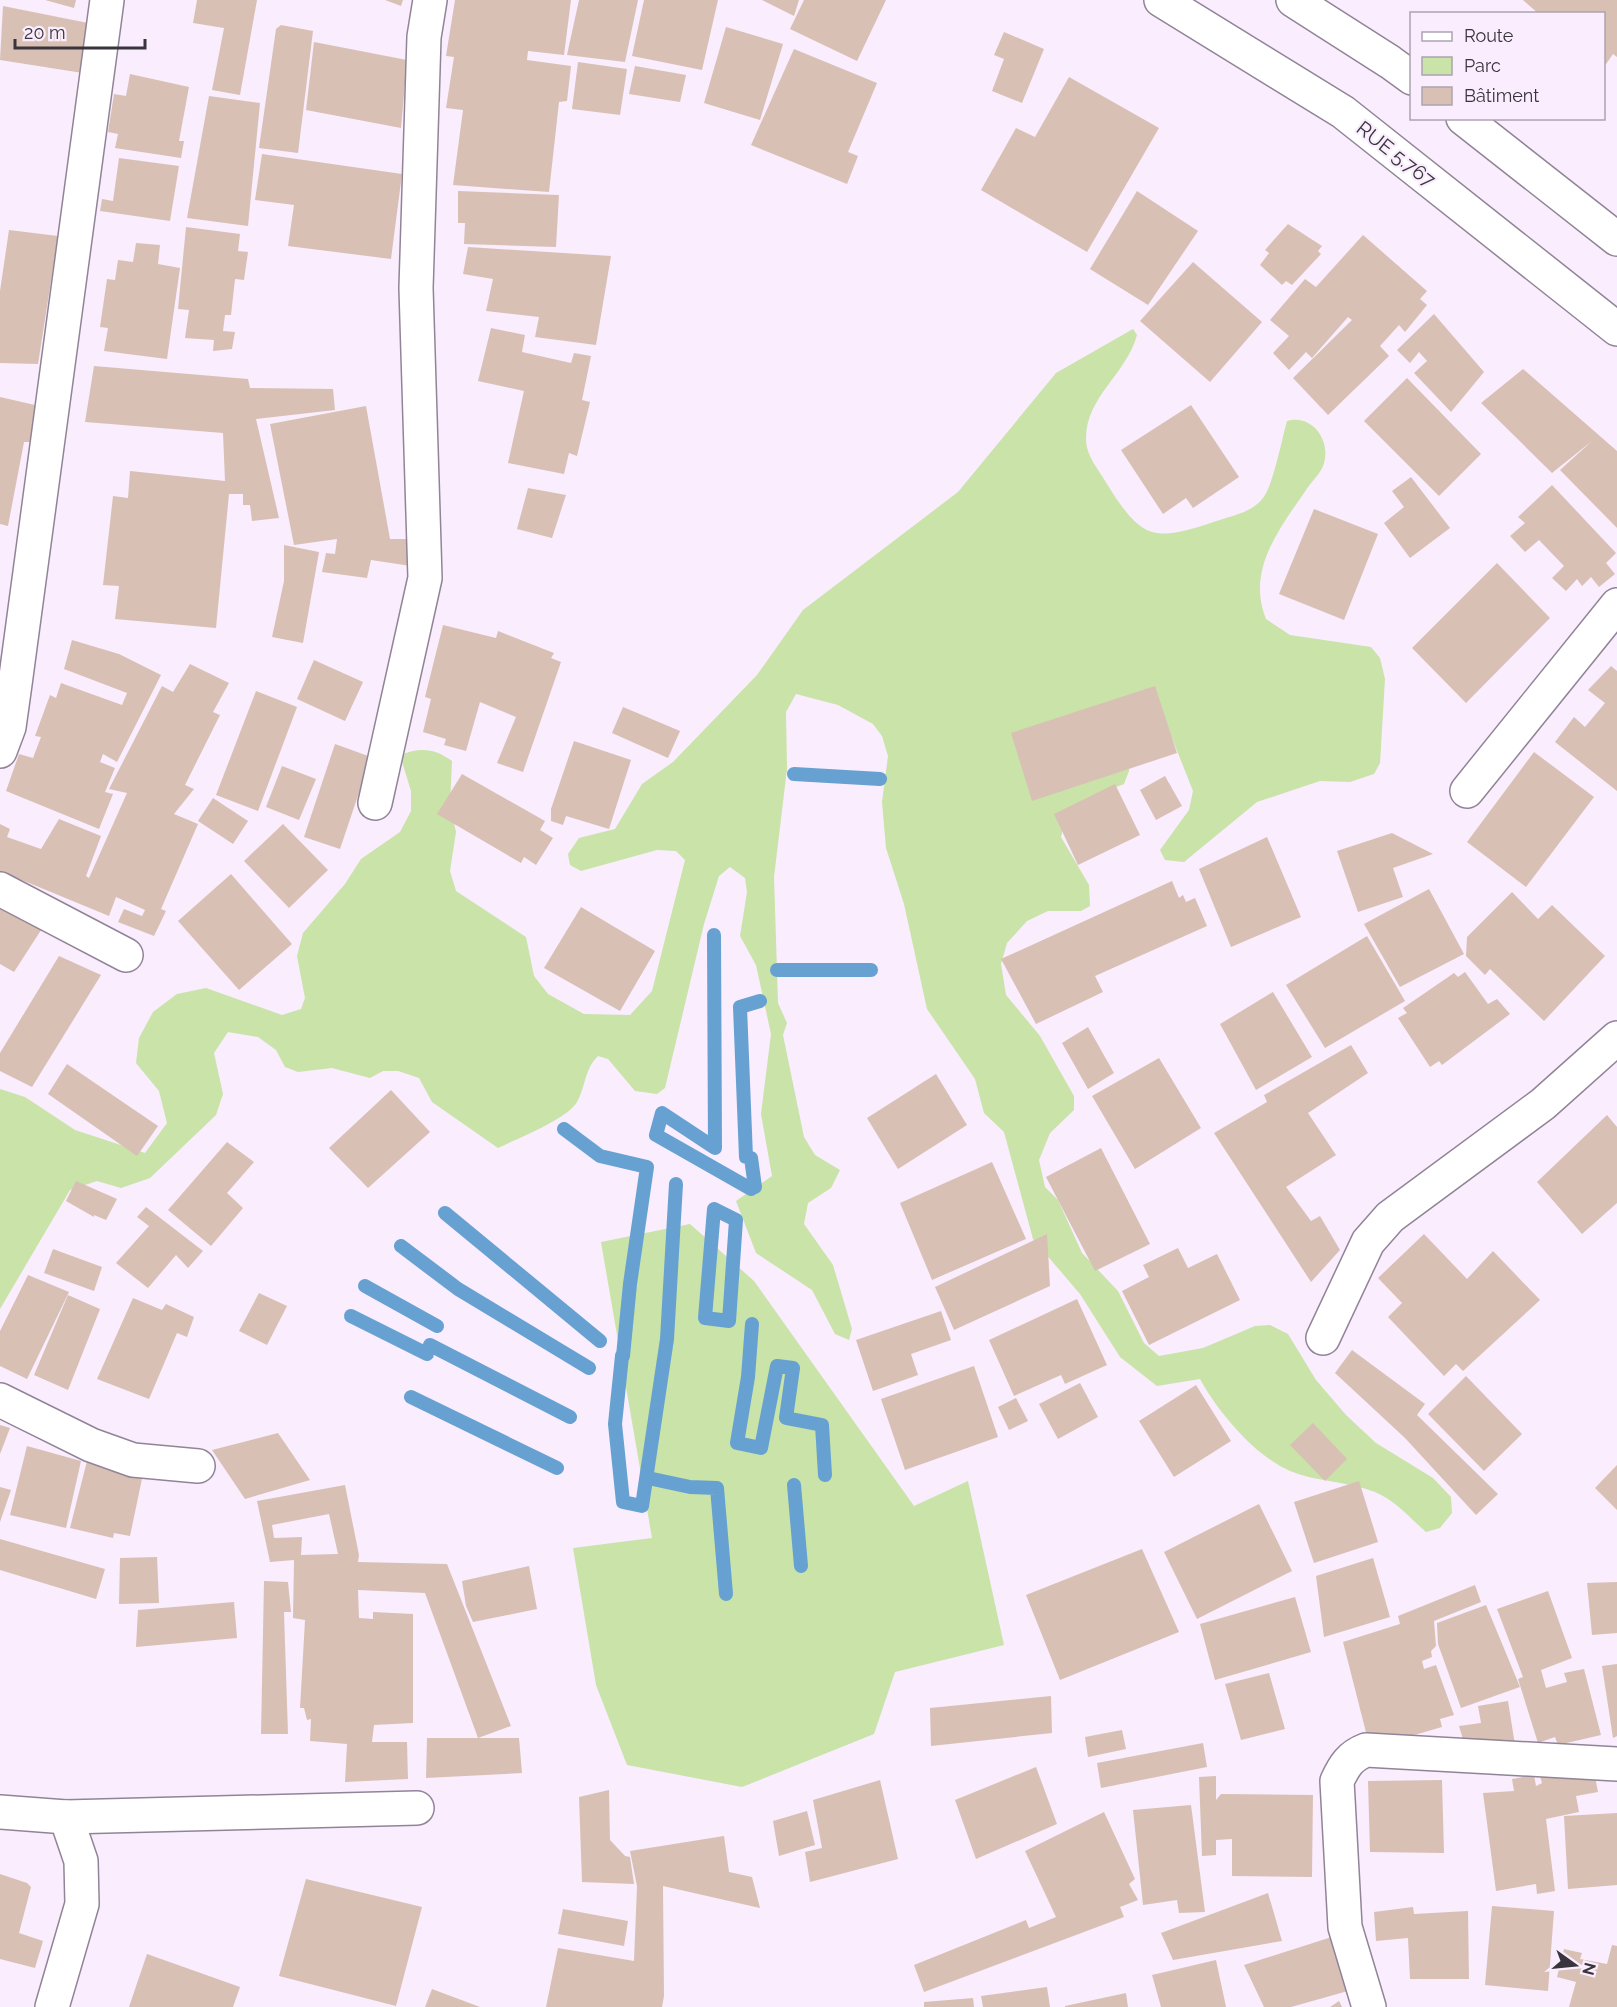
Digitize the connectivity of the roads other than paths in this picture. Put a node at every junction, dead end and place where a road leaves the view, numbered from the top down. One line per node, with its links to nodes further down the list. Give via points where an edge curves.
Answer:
1 (107, 0): 10 (main road, via 9,727)
2 (430, 0): 12 (main road, via 424,37 416,288 425,578)
3 (1161, 0): 8 (main road, RUE 5.767, via 1342,112)
4 (1293, 0): 5 (main road)
5 (1410, 77)
6 (1466, 120): 7 (main road)
7 (1617, 239)
8 (1617, 329)
9 (1617, 605): 11 (main road)
10 (0, 751)
11 (1467, 791)
12 (375, 803)
13 (0, 888): 14 (main road)
14 (126, 955)
15 (1617, 1038): 16 (main road, via 1542,1104 1390,1217 1368,1242)
16 (1323, 1338)
17 (0, 1400): 18 (main road, via 101,1449 133,1460)
18 (198, 1466)
19 (1617, 1764): 24 (main road, via 1366,1750 1355,1754 1337,1780 1345,1927)
20 (417, 1808): 22 (main road)
21 (0, 1812): 22 (main road)
22 (66, 1816): 23 (main road, via 81,1861 82,1904)
23 (52, 2007)
24 (1369, 2007)

